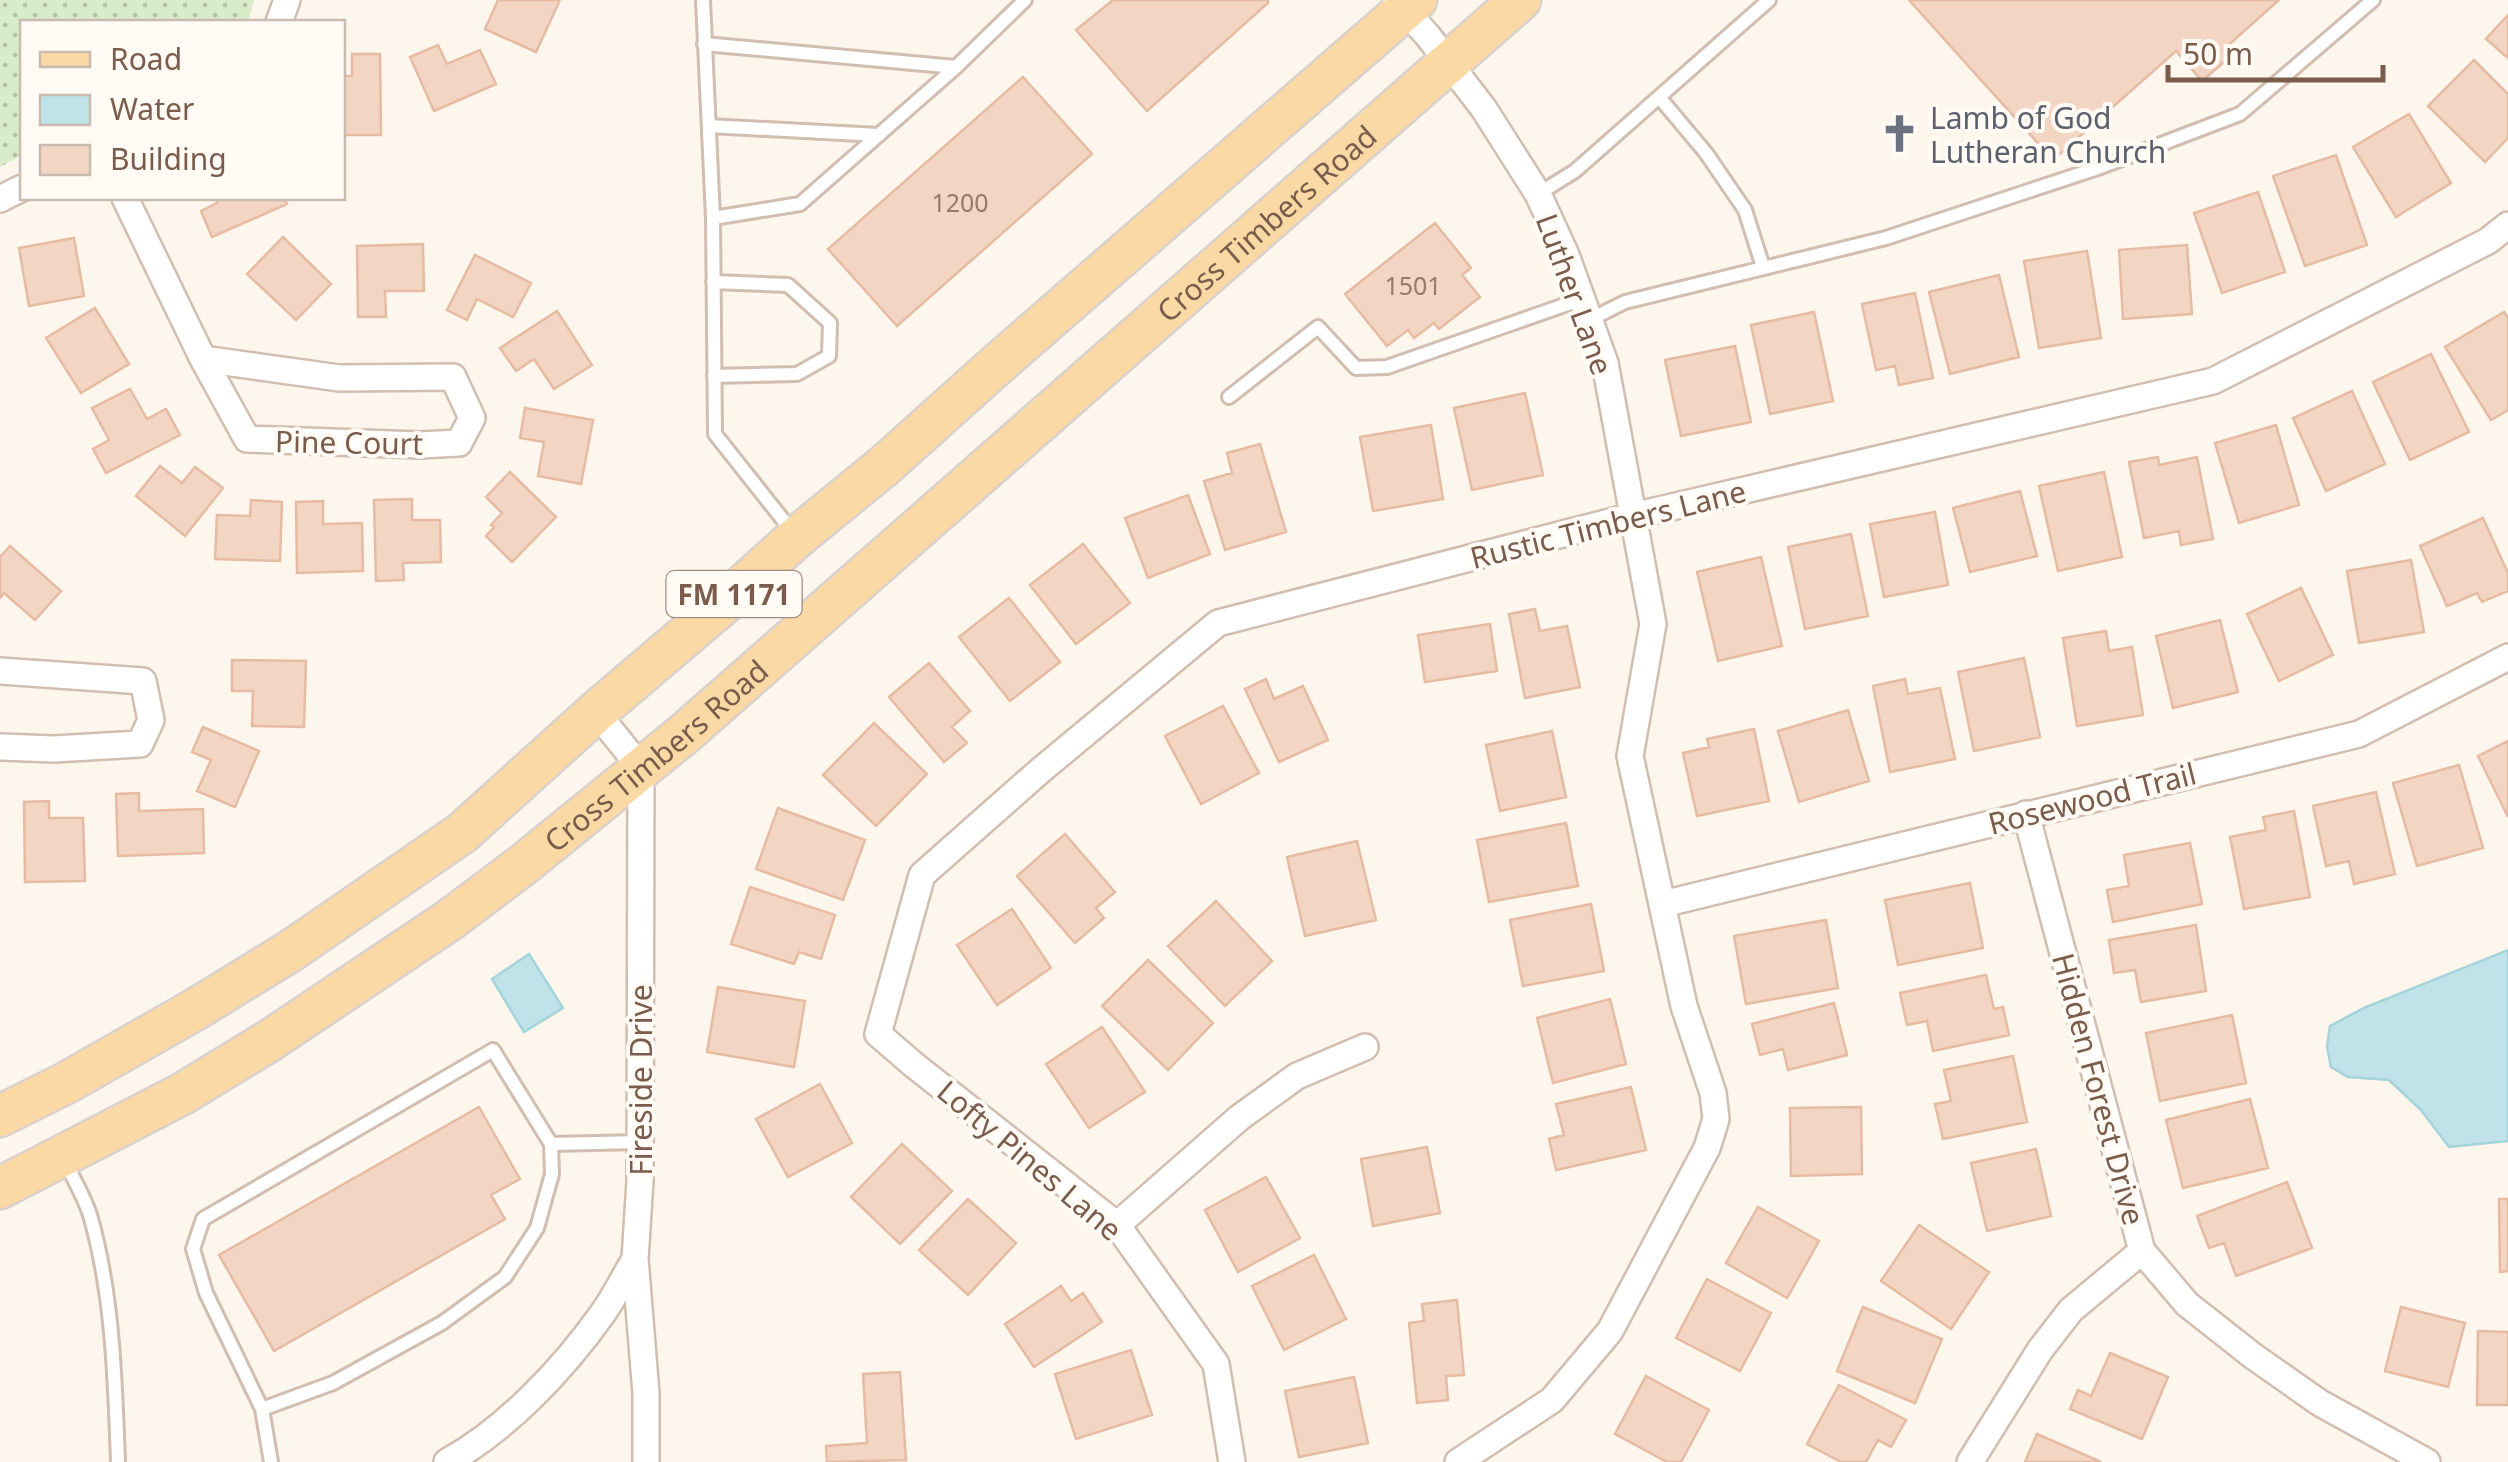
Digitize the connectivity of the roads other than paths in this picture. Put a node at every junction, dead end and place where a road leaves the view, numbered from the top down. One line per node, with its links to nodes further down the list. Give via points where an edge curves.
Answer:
1 (703, 0): 7 (lane)
2 (1025, 0): 9 (lane)
3 (1520, 0): 8 (main road, Cross Timbers Road / FM 1171)
4 (1770, 0): 10 (lane)
5 (2373, 0): 17 (lane, via 2240,114 1886,238)
6 (1406, 3): 8 (street, Luther Lane); 24 (main road, FM 1171)
7 (704, 44): 9 (lane); 11 (lane)
8 (1448, 63): 13 (street, Luther Lane); 29 (main road, Cross Timbers Road / FM 1171)
9 (956, 67): 12 (lane)
10 (1659, 98): 13 (lane, via 1576,171); 17 (lane, via 1744,210)
11 (709, 126): 12 (lane); 15 (lane)
12 (879, 135): 15 (lane, via 800,204)
13 (1538, 194): 19 (street, Luther Lane)
14 (126, 200): 20 (street, Pine Court)
15 (713, 218): 18 (lane)
16 (2508, 225): 23 (street, Rustic Timbers Lane, via 2213,382)
17 (1763, 267): 19 (lane)
18 (713, 282): 21 (lane); 21 (lane, via 788,285 830,323 829,356 797,374)
19 (1586, 309): 22 (lane, via 1387,367 1356,368 1318,327); 23 (street, Luther Lane, via 1605,363)
20 (203, 358): 20 (street, Pine Court, via 339,378 453,377 472,418 459,444 246,440)
21 (714, 376): 24 (lane, via 715,434)
22 (1229, 397)
23 (1633, 516): 31 (street, Luther Lane, via 1653,624 1630,756); 32 (street, Rustic Timbers Lane, via 1218,623 922,875)
24 (797, 537): 27 (main road, FM 1171)
25 (2508, 658): 30 (street, Rosewood Trail, via 2359,734)
26 (0, 672): 28 (street, via 143,681 152,720 140,744)
27 (596, 712): 29 (street); 34 (main road, FM 1171, via 462,833 292,950)
28 (0, 747)
29 (640, 768): 35 (street, Fireside Drive); 37 (main road, Cross Timbers Road / FM 1171, via 451,919 269,1041)
30 (2026, 814): 31 (street, Rosewood Trail); 40 (street, Hidden Forest Drive)
31 (1663, 904): 48 (street, Luther Lane, via 1684,1006 1713,1093 1716,1120 1706,1148 1610,1331 1552,1400)
32 (878, 1034): 39 (street, Lofty Pines Lane)
33 (1365, 1047): 39 (street, via 1298,1076 1238,1118)
34 (0, 1116)
35 (640, 1142): 36 (lane); 41 (street, Fireside Drive)
36 (552, 1144): 42 (lane, via 552,1174 537,1228 505,1277 442,1323 334,1382); 42 (lane, via 492,1050 202,1219 193,1249 206,1292)
37 (63, 1156): 38 (main road, Cross Timbers Road / FM 1171); 43 (lane, via 89,1212 106,1295)
38 (0, 1188)
39 (1117, 1225): 47 (street, Lofty Pines Lane, via 1216,1364)
40 (2142, 1251): 49 (street, via 2071,1310); 50 (street, Hidden Forest Drive, via 2187,1304 2253,1356 2320,1403)
41 (635, 1260): 45 (street, via 548,1380 476,1446); 46 (street, Fireside Drive)
42 (262, 1410): 44 (lane)
43 (118, 1462)
44 (271, 1462)
45 (448, 1462)
46 (646, 1462)
47 (1232, 1462)
48 (1458, 1462)
49 (1970, 1462)
50 (2427, 1462)

